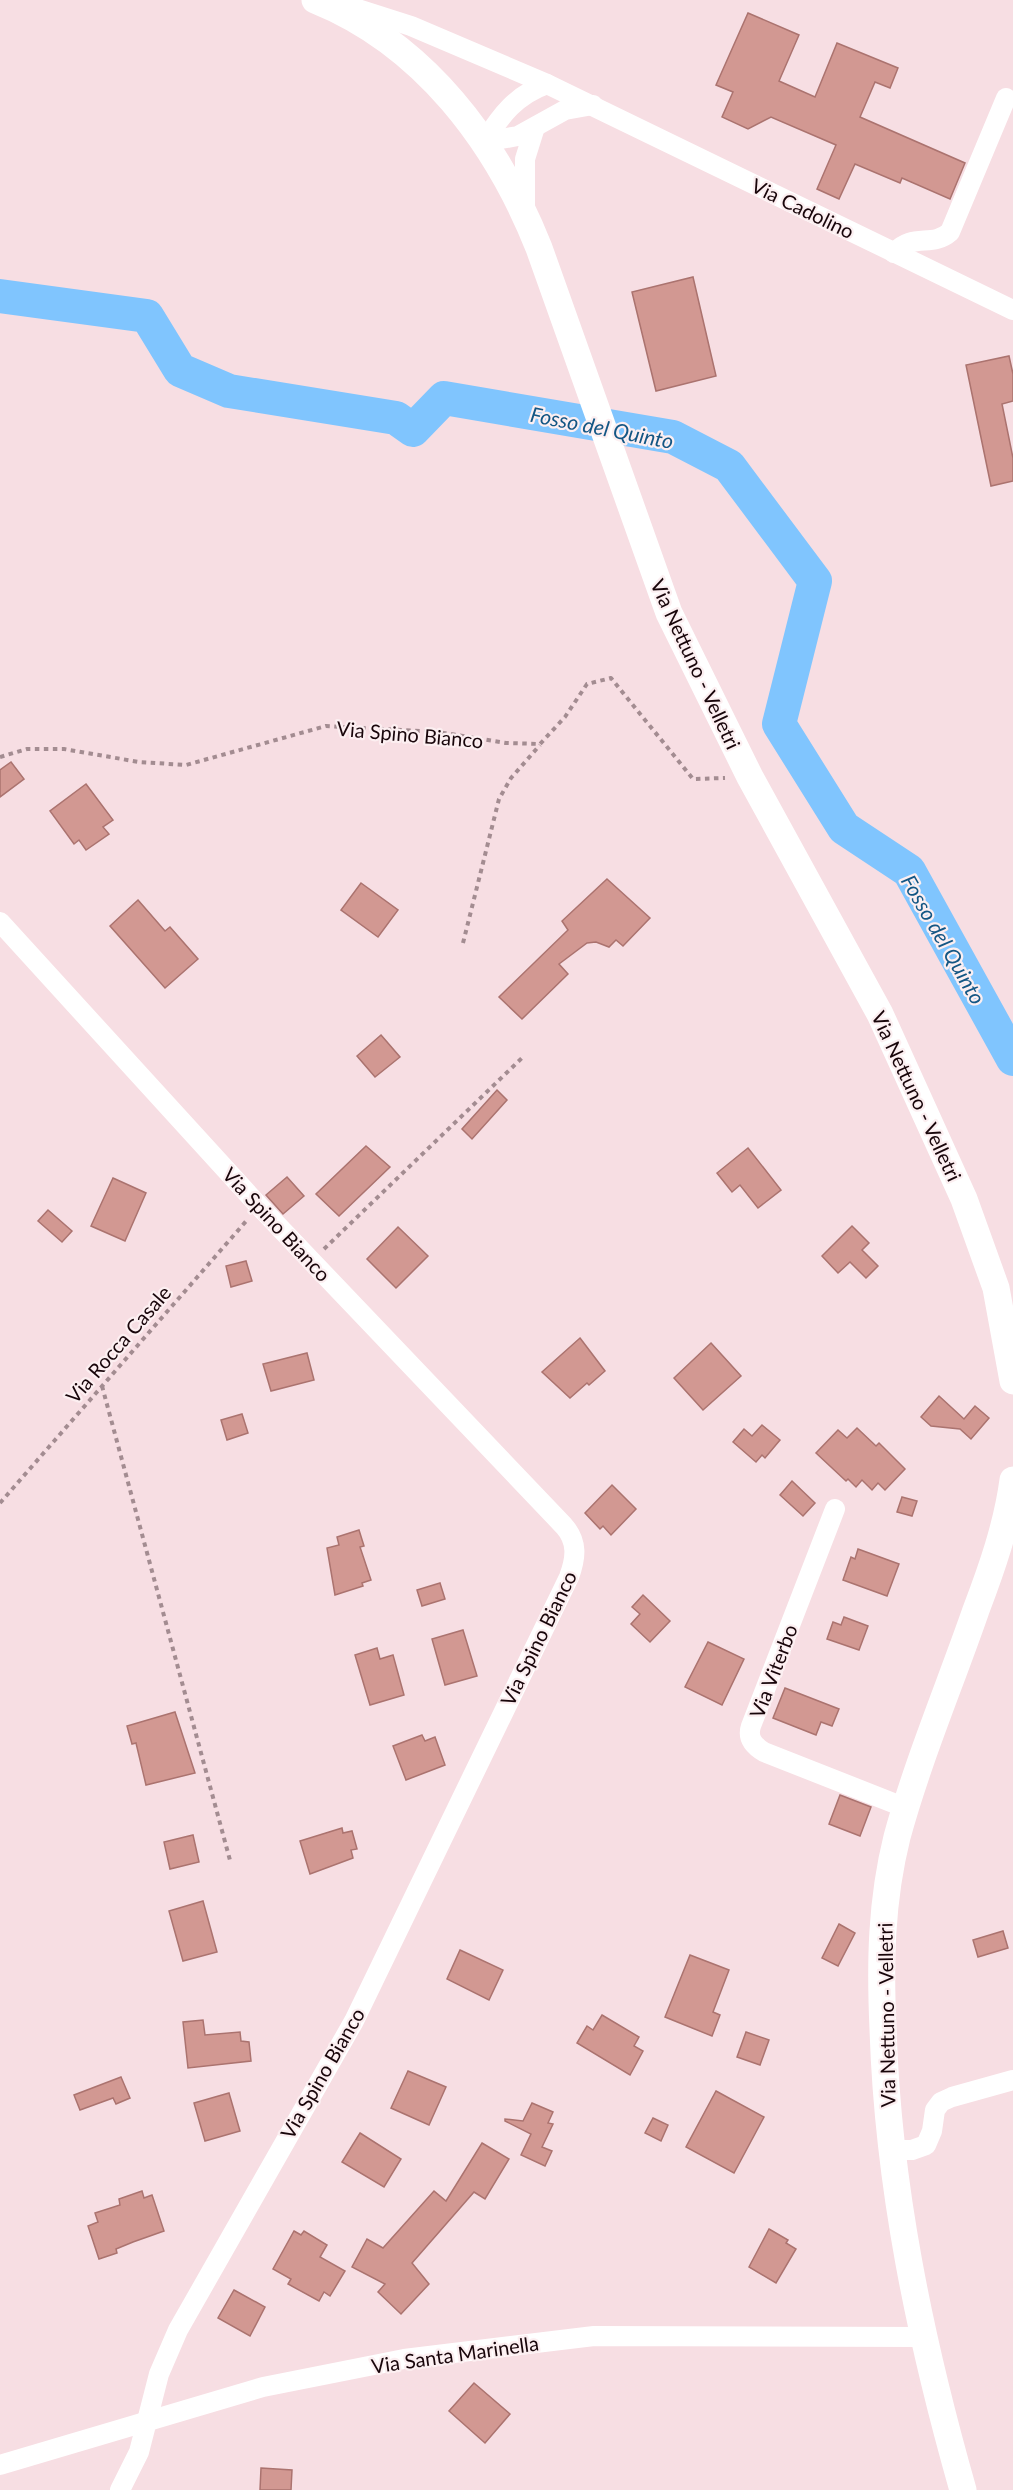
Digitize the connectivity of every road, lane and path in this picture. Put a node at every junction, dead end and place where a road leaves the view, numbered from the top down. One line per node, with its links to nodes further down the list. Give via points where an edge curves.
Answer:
1 (315, 0): 7 (main road, Via Nettuno - Velletri, via 360,22 405,54 439,86)
2 (325, 0): 3 (street, Via Cadolino, via 411,26)
3 (547, 84): 5 (street, Via Cadolino); 7 (street, via 514,102)
4 (1006, 98): 9 (street, via 950,232 937,240 909,241)
5 (593, 105): 6 (street, via 565,110); 9 (street, Via Cadolino)
6 (535, 127): 7 (street, via 513,138); 8 (street, via 524,169)
7 (484, 142): 8 (main road, Via Nettuno - Velletri)
8 (525, 213): 13 (main road, Via Nettuno - Velletri, via 669,613)
9 (894, 253): 10 (street, Via Cadolino)
10 (1013, 310)
11 (540, 744): 12 (path, Via Spino Bianco, via 438,732 326,726 186,765 139,762 64,749 27,749); 13 (path, via 565,717 587,684 611,678 693,779); 15 (path, via 499,799)
12 (0, 757)
13 (750, 777): 19 (main road, Via Nettuno - Velletri, via 880,1014 956,1180 994,1282)
14 (0, 922): 17 (street, Via Spino Bianco)
15 (463, 943)
16 (524, 1056): 18 (path)
17 (259, 1206): 18 (street, Via Spino Bianco); 20 (path, Via Rocca Casale)
18 (312, 1261): 29 (street, Via Spino Bianco, via 564,1526 572,1536 574,1561 354,2020 178,2330 159,2374)
19 (1013, 1381)
20 (102, 1386): 22 (path, Via Rocca Casale); 25 (path)
21 (1013, 1480): 24 (main road, Via Nettuno - Velletri, via 996,1556)
22 (0, 1503)
23 (836, 1509): 24 (street, Via Viterbo, via 749,1736 764,1752)
24 (906, 1808): 27 (main road, Via Nettuno - Velletri, via 889,1878 881,1945)
25 (231, 1864)
26 (1013, 2080): 27 (street, via 946,2099 935,2110 926,2145)
27 (892, 2150): 28 (main road, Via Nettuno - Velletri)
28 (922, 2337): 29 (street, Via Santa Marinella, via 579,2337 404,2359 319,2375 263,2387); 32 (main road, Via Nettuno - Velletri)
29 (149, 2422): 30 (street, Via Santa Marinella); 31 (street, Via Spino Bianco)
30 (0, 2465)
31 (120, 2490)
32 (963, 2490)

